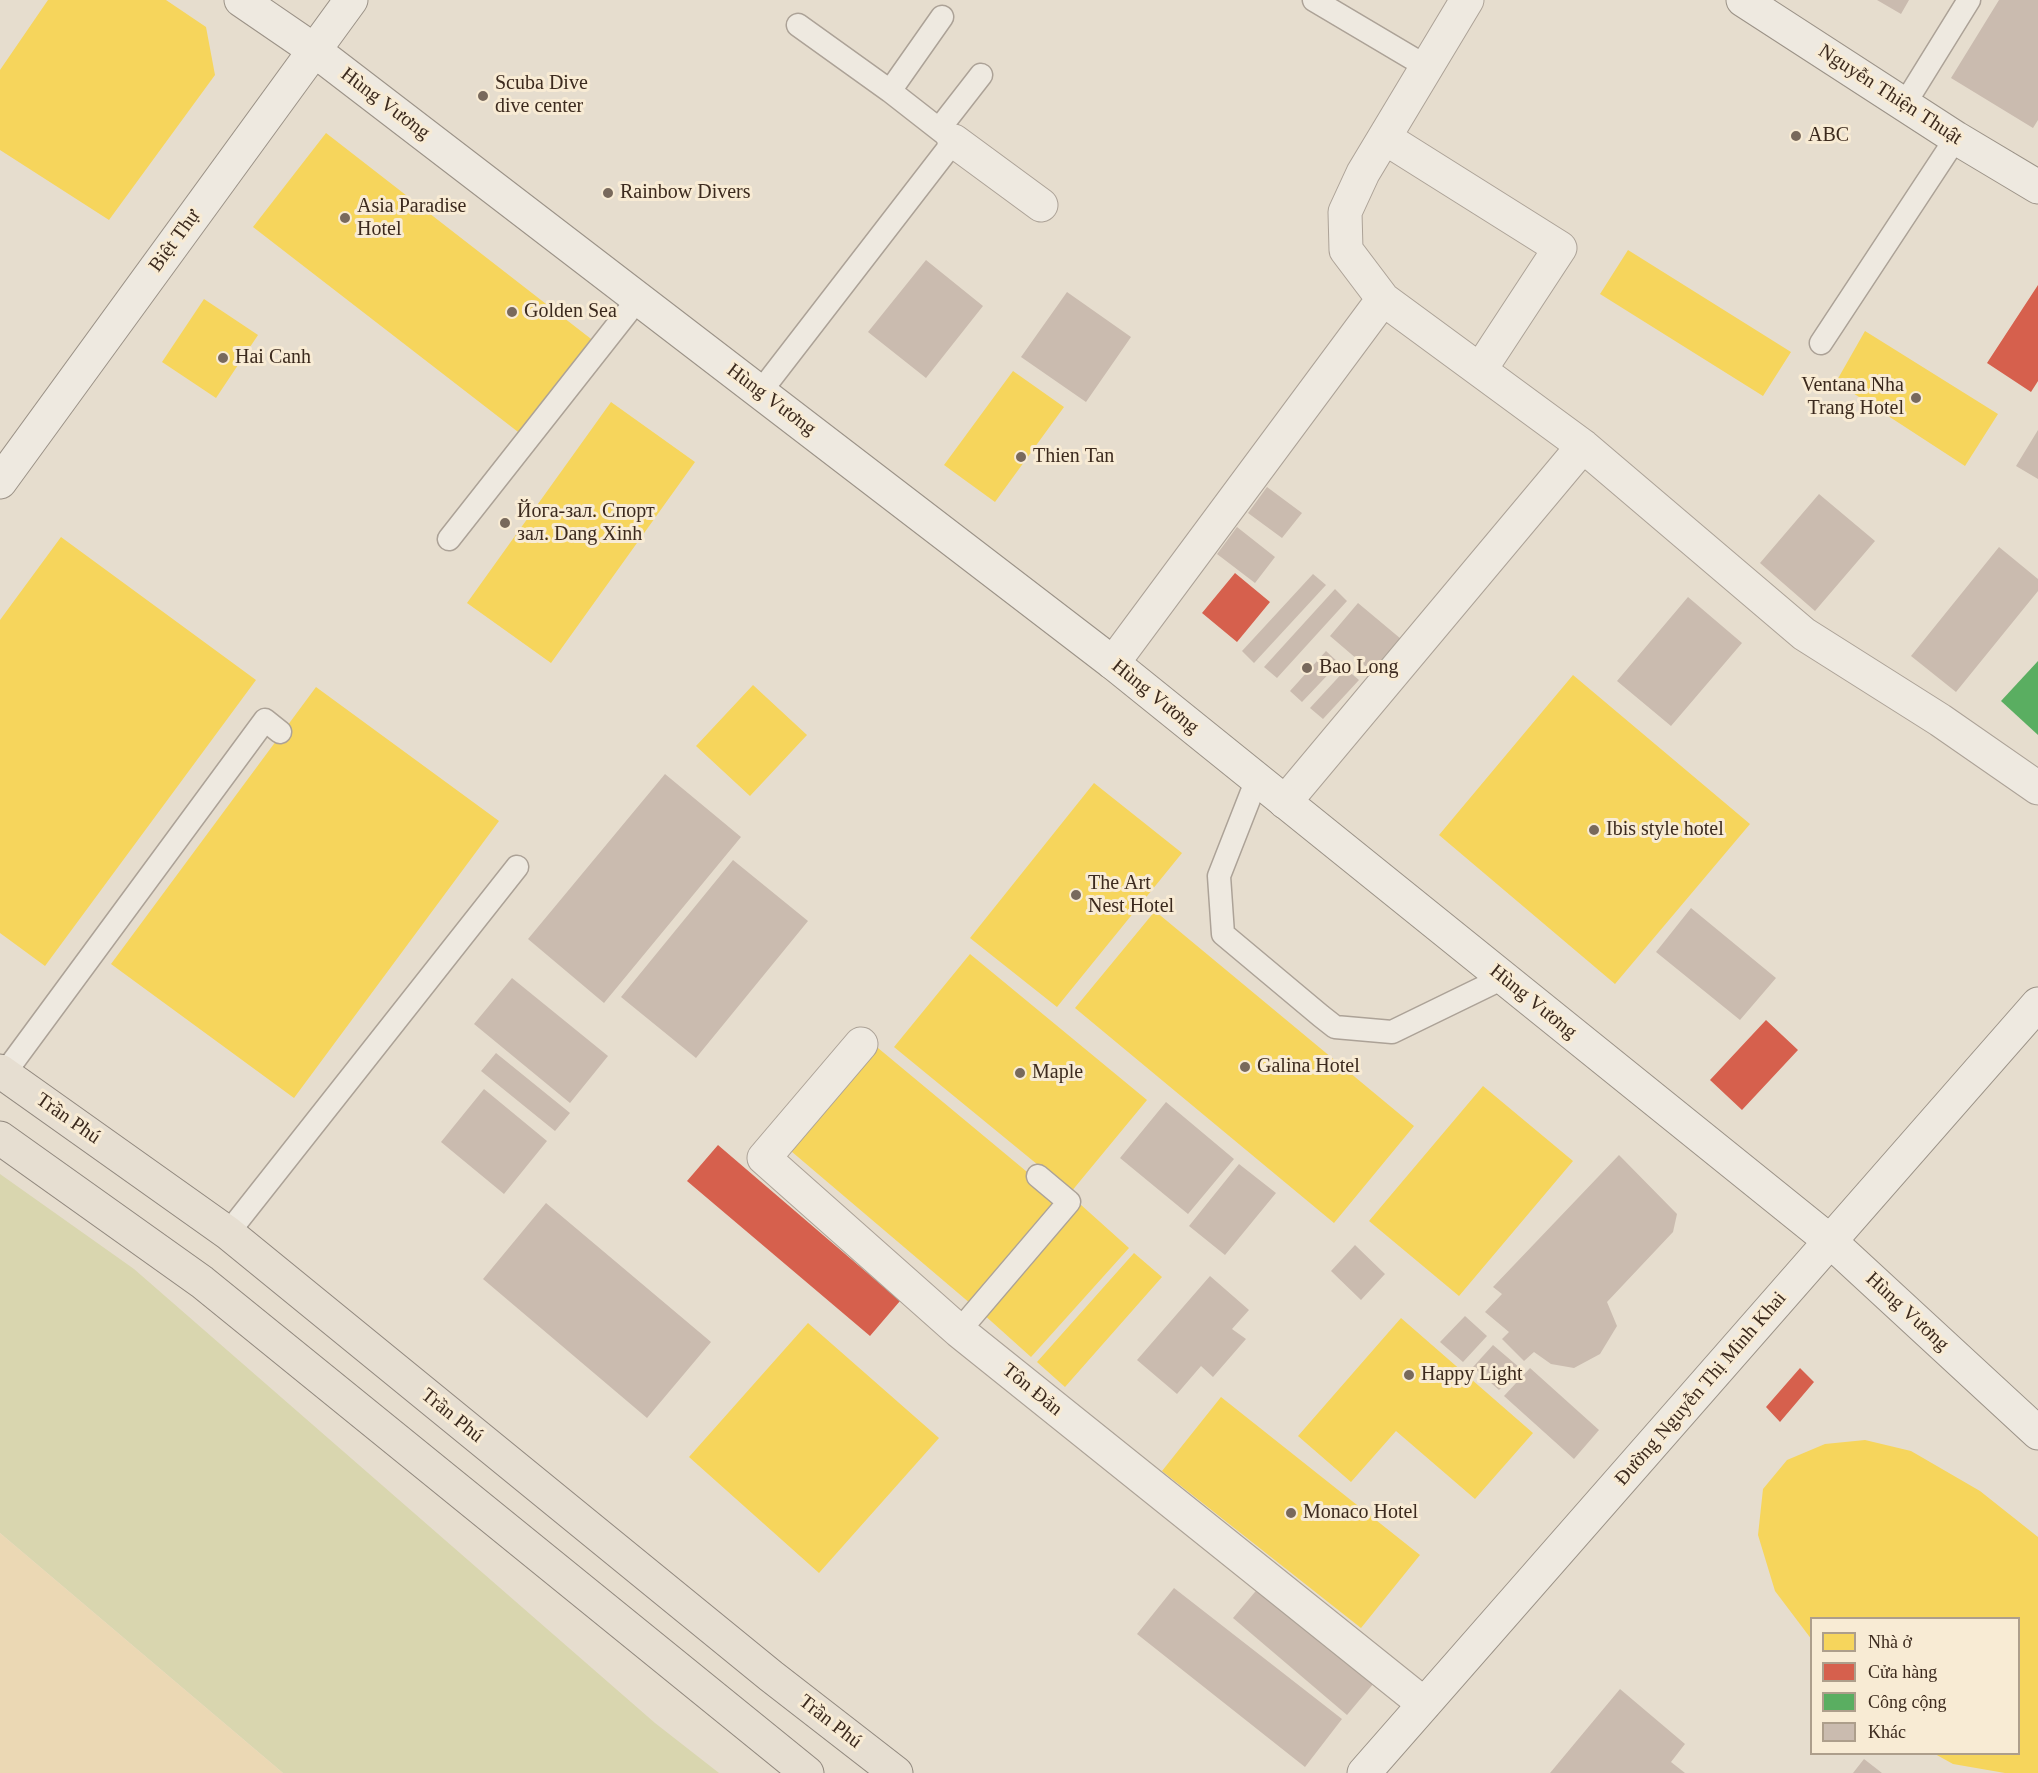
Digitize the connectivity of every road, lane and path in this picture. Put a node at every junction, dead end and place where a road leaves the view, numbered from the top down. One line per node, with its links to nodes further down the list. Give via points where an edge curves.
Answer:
1 (241, 0): 9 (street, Hùng Vương)
2 (351, 0): 9 (street, Biệt Thự)
3 (1314, 0): 10 (lane)
4 (1467, 0): 10 (street)
5 (1743, 0): 13 (street, Nguyễn Thiện Thuật)
6 (1969, 0): 13 (lane)
7 (942, 17): 12 (lane)
8 (798, 25): 12 (lane)
9 (314, 50): 19 (street, Hùng Vương); 25 (street, Biệt Thự)
10 (1427, 67): 15 (street)
11 (981, 75): 14 (lane)
12 (890, 91): 14 (lane)
13 (1904, 105): 16 (street, Nguyễn Thiện Thuật)
14 (947, 135): 18 (street); 23 (lane)
15 (1385, 138): 20 (street, via 1345,212 1346,250); 22 (street, via 1560,248)
16 (1956, 138): 17 (street, Nguyễn Thiện Thuật); 21 (lane)
17 (2038, 187)
18 (1041, 205)
19 (638, 299): 23 (street, Hùng Vương); 26 (lane)
20 (1383, 299): 22 (street); 27 (street)
21 (1821, 343)
22 (1480, 370): 24 (street)
23 (760, 392): 27 (street, Hùng Vương)
24 (1583, 446): 30 (street, via 1804,634); 31 (street)
25 (0, 482)
26 (449, 539)
27 (1113, 663): 29 (street, Hùng Vương)
28 (280, 732): 36 (lane, via 265,720)
29 (1257, 779): 31 (street, Hùng Vương); 33 (lane, via 1219,876 1223,934 1321,1016 1335,1027 1392,1032)
30 (2038, 788)
31 (1286, 802): 33 (street, Hùng Vương)
32 (517, 867): 39 (lane)
33 (1503, 978): 40 (street, Hùng Vương)
34 (2038, 1004): 40 (street, Đường Nguyễn Thị Minh Khai)
35 (861, 1044): 41 (street, Tôn Đản, via 764,1158)
36 (2, 1072): 39 (main road, Trần Phú)
37 (0, 1138): 44 (main road, via 202,1282)
38 (1038, 1176): 41 (lane, via 1069,1202)
39 (228, 1233): 45 (main road, Trần Phú, via 771,1676)
40 (1830, 1241): 42 (street, Hùng Vương); 43 (street, Đường Nguyễn Thị Minh Khai)
41 (959, 1331): 43 (street, Tôn Đản)
42 (2038, 1432)
43 (1424, 1704): 46 (street, Đường Nguyễn Thị Minh Khai)
44 (807, 1773)
45 (896, 1773)
46 (1364, 1773)

